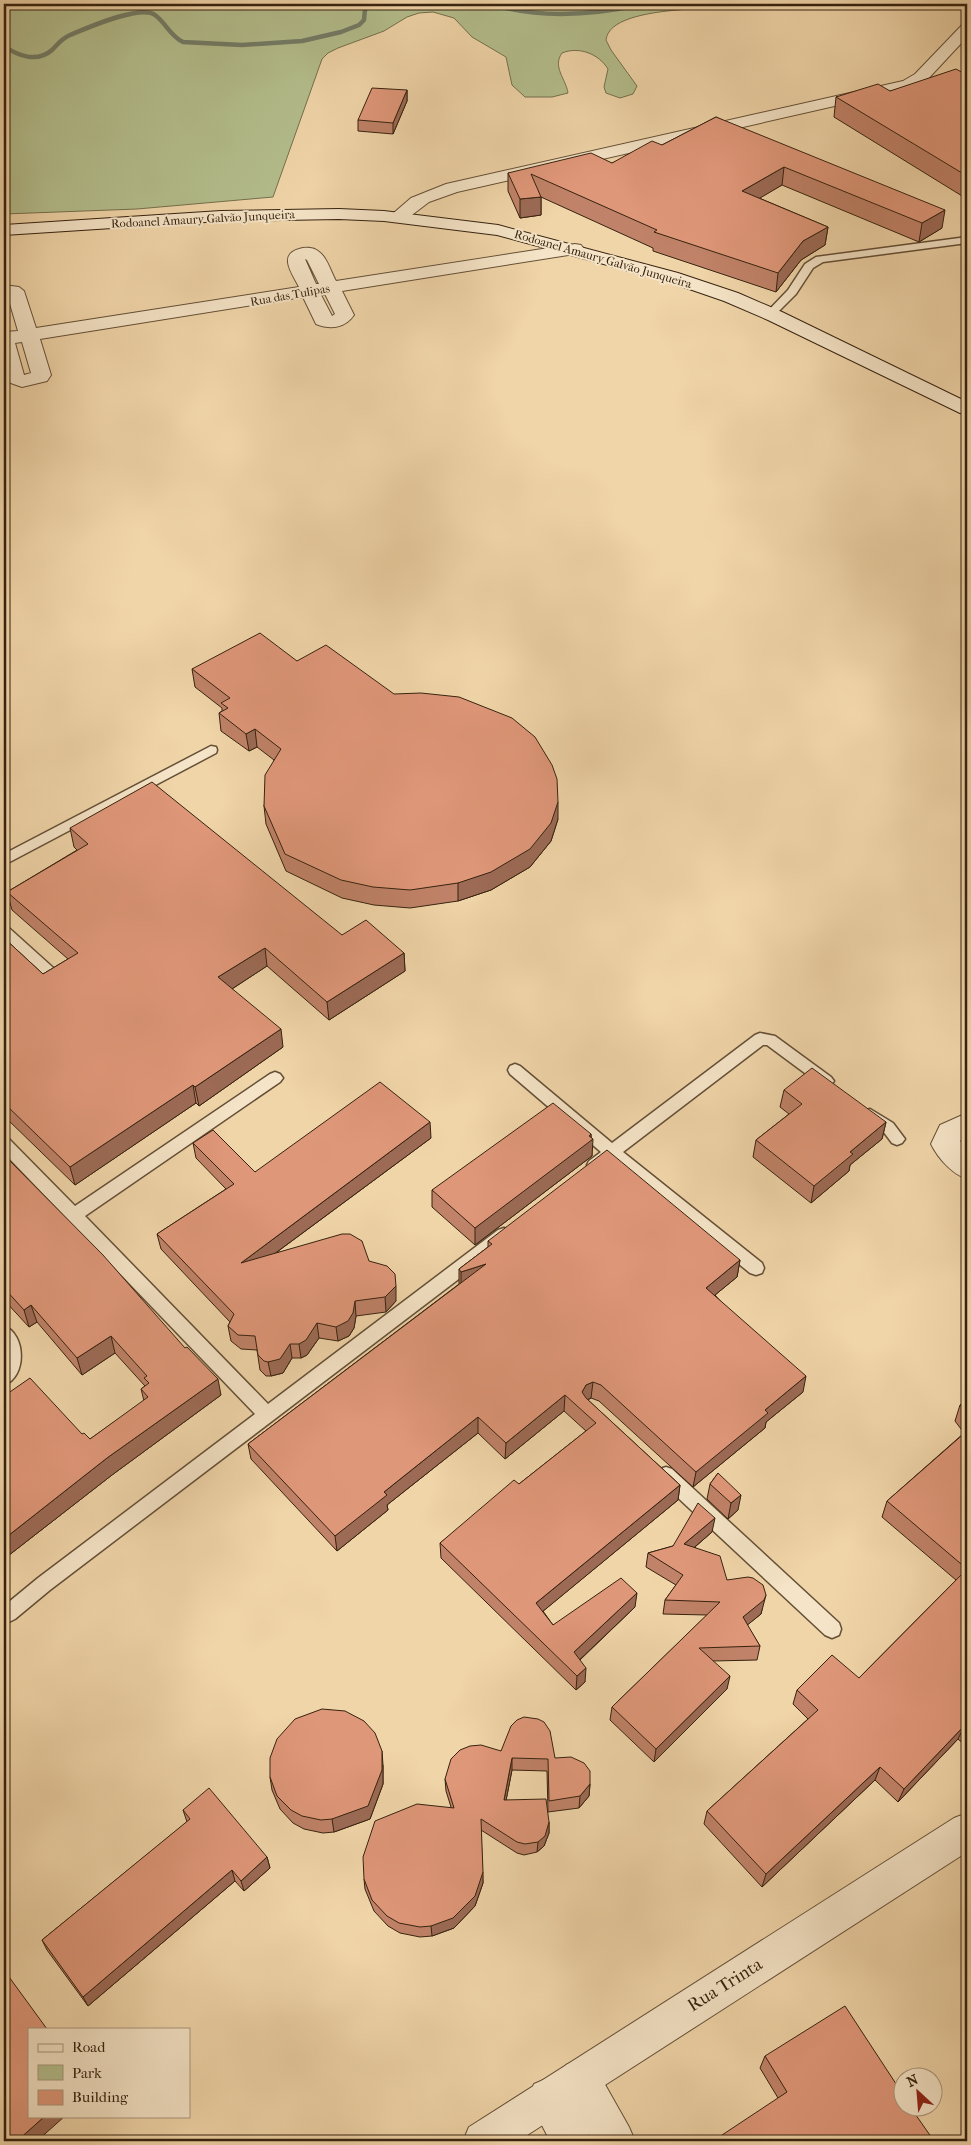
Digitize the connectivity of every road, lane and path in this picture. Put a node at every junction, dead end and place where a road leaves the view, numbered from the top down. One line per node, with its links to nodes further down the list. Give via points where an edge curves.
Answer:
1 (967, 28): 2 (street, via 921,77 908,86 452,188 414,202)
2 (398, 217): 3 (street, Rodoanel Amaury Galvão Junqueira, via 338,214 221,216); 4 (street, Rodoanel Amaury Galvão Junqueira)
3 (4, 230)
4 (528, 237): 6 (street, Rodoanel Amaury Galvão Junqueira); 7 (street, Rua das Tulipas, via 494,252)
5 (967, 240): 10 (lane, via 820,259 809,266 792,292)
6 (575, 249): 7 (street, Rua das Tulipas); 10 (street, Rodoanel Amaury Galvão Junqueira, via 672,277)
7 (328, 285): 8 (street, Rua das Tulipas); 8 (street, via 313,254 304,253 295,257); 8 (street, via 345,315 337,321 323,320)
8 (308, 288): 12 (street, Rua das Tulipas)
9 (4, 292): 12 (street, via 15,292)
10 (770, 314): 14 (street, Rodoanel Amaury Galvão Junqueira)
11 (4, 332): 12 (street, Rua das Tulipas)
12 (27, 332): 13 (street, Rua das Tulipas); 13 (street, via 42,374 37,379 22,380)
13 (4, 339)
14 (967, 409)
15 (211, 750): 16 (lane)
16 (6, 856)
17 (4, 932): 18 (lane)
18 (54, 977)
19 (515, 1070): 26 (lane)
20 (276, 1078): 29 (lane)
21 (841, 1092): 26 (lane, via 770,1040 760,1039)
22 (856, 1104): 24 (lane, via 888,1128)
23 (967, 1124): 27 (street, via 945,1137 945,1144)
24 (897, 1139)
25 (4, 1143): 29 (lane)
26 (612, 1152): 28 (lane); 31 (lane)
27 (967, 1168)
28 (581, 1176)
29 (74, 1215): 34 (lane)
30 (518, 1223): 34 (lane)
31 (756, 1268)
32 (4, 1333): 33 (lane, via 14,1357)
33 (4, 1378)
34 (267, 1414): 36 (lane)
35 (650, 1461): 37 (lane)
36 (9, 1613)
37 (832, 1628)
38 (963, 1842): 39 (street, Rua Trinta)
39 (564, 2088): 40 (street, Rua Trinta); 41 (street); 42 (street)
40 (483, 2141)
41 (572, 2141)
42 (615, 2141)

